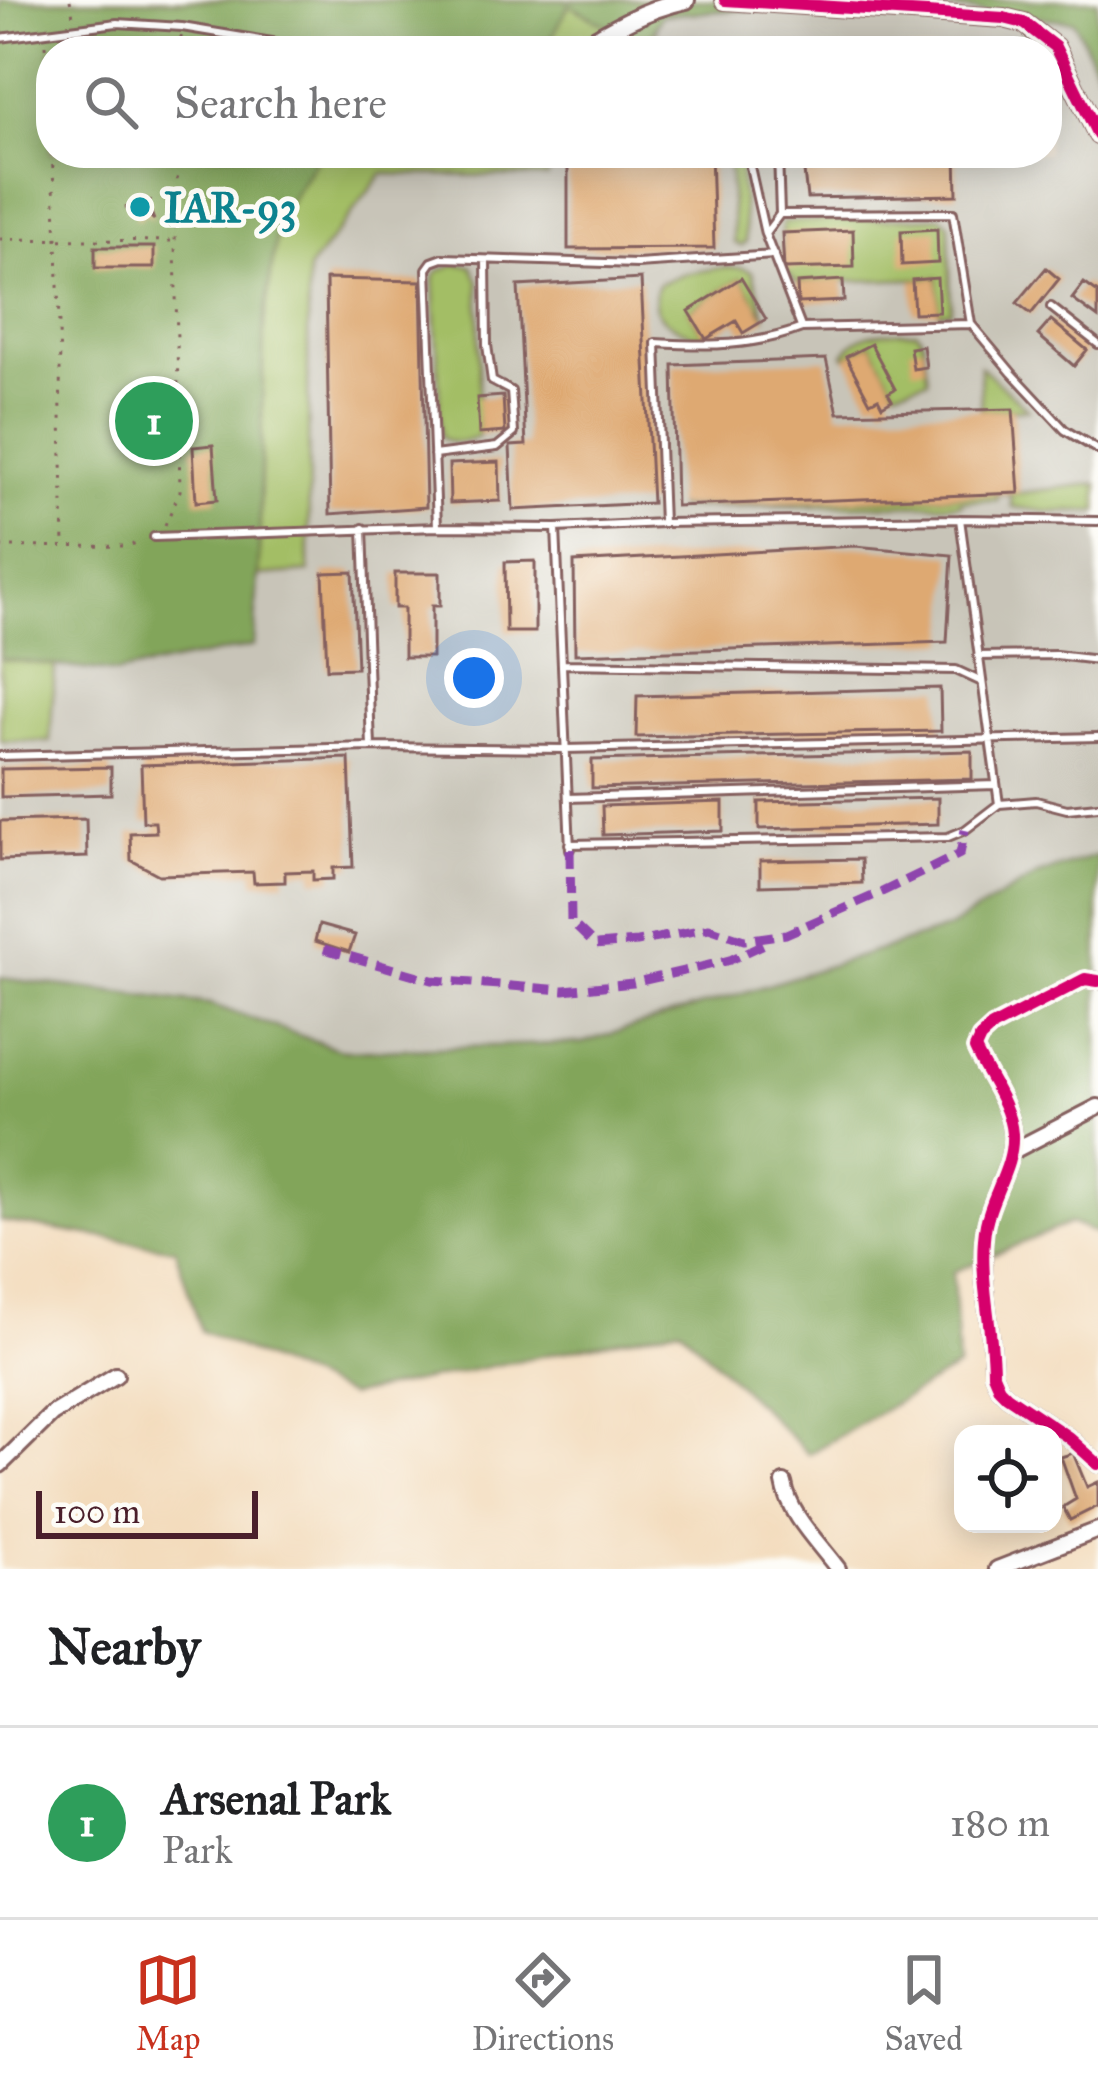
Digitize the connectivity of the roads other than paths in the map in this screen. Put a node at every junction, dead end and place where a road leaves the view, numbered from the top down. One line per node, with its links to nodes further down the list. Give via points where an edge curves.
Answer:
1 (686, 0): 5 (street)
2 (724, 0): 3 (street)
3 (892, 6): 6 (street, via 1024,23)
4 (236, 36): 7 (lane, via 117,23)
5 (599, 36)
6 (1041, 36)
7 (0, 38)
8 (1062, 61): 9 (street)
9 (1098, 136)
10 (751, 168): 13 (lane)
11 (778, 168): 12 (lane)
12 (780, 214): 13 (lane); 17 (lane, via 953,213)
13 (766, 234): 14 (lane)
14 (774, 256): 15 (lane, via 637,264); 18 (lane)
15 (485, 260): 21 (lane, via 443,258 427,269); 21 (lane, via 492,381 511,391 514,433 496,447)
16 (1051, 307): 19 (lane)
17 (971, 324): 18 (lane); 20 (lane, via 1065,430)
18 (802, 328): 24 (lane, via 718,346 656,343)
19 (1098, 344)
20 (1098, 450)
21 (434, 455): 25 (lane)
22 (960, 519): 23 (lane); 24 (lane); 29 (lane)
23 (1098, 521)
24 (663, 523): 26 (lane)
25 (437, 527): 26 (lane); 27 (lane)
26 (556, 528): 31 (lane)
27 (363, 529): 28 (lane); 35 (lane)
28 (154, 537)
29 (978, 656): 30 (lane); 32 (lane)
30 (1098, 660)
31 (562, 664): 32 (lane, via 956,670); 36 (lane)
32 (982, 682): 34 (lane)
33 (1098, 737): 34 (lane)
34 (990, 739): 36 (lane); 38 (lane)
35 (371, 747): 36 (lane); 37 (lane)
36 (566, 749): 39 (lane)
37 (0, 756)
38 (996, 785): 39 (lane); 40 (lane)
39 (568, 797): 40 (lane, via 570,847 948,837)
40 (999, 804): 41 (lane)
41 (1098, 806)
42 (1098, 981): 44 (street, via 1066,987 980,1038 975,1049 1012,1131)
43 (1098, 1107): 44 (street)
44 (1011, 1152): 46 (street, via 986,1224 993,1374 1007,1396)
45 (116, 1375): 47 (street, via 52,1414)
46 (1098, 1464)
47 (0, 1465)
48 (784, 1483): 50 (street)
49 (1098, 1529): 51 (street)
50 (838, 1569)
51 (997, 1569)

